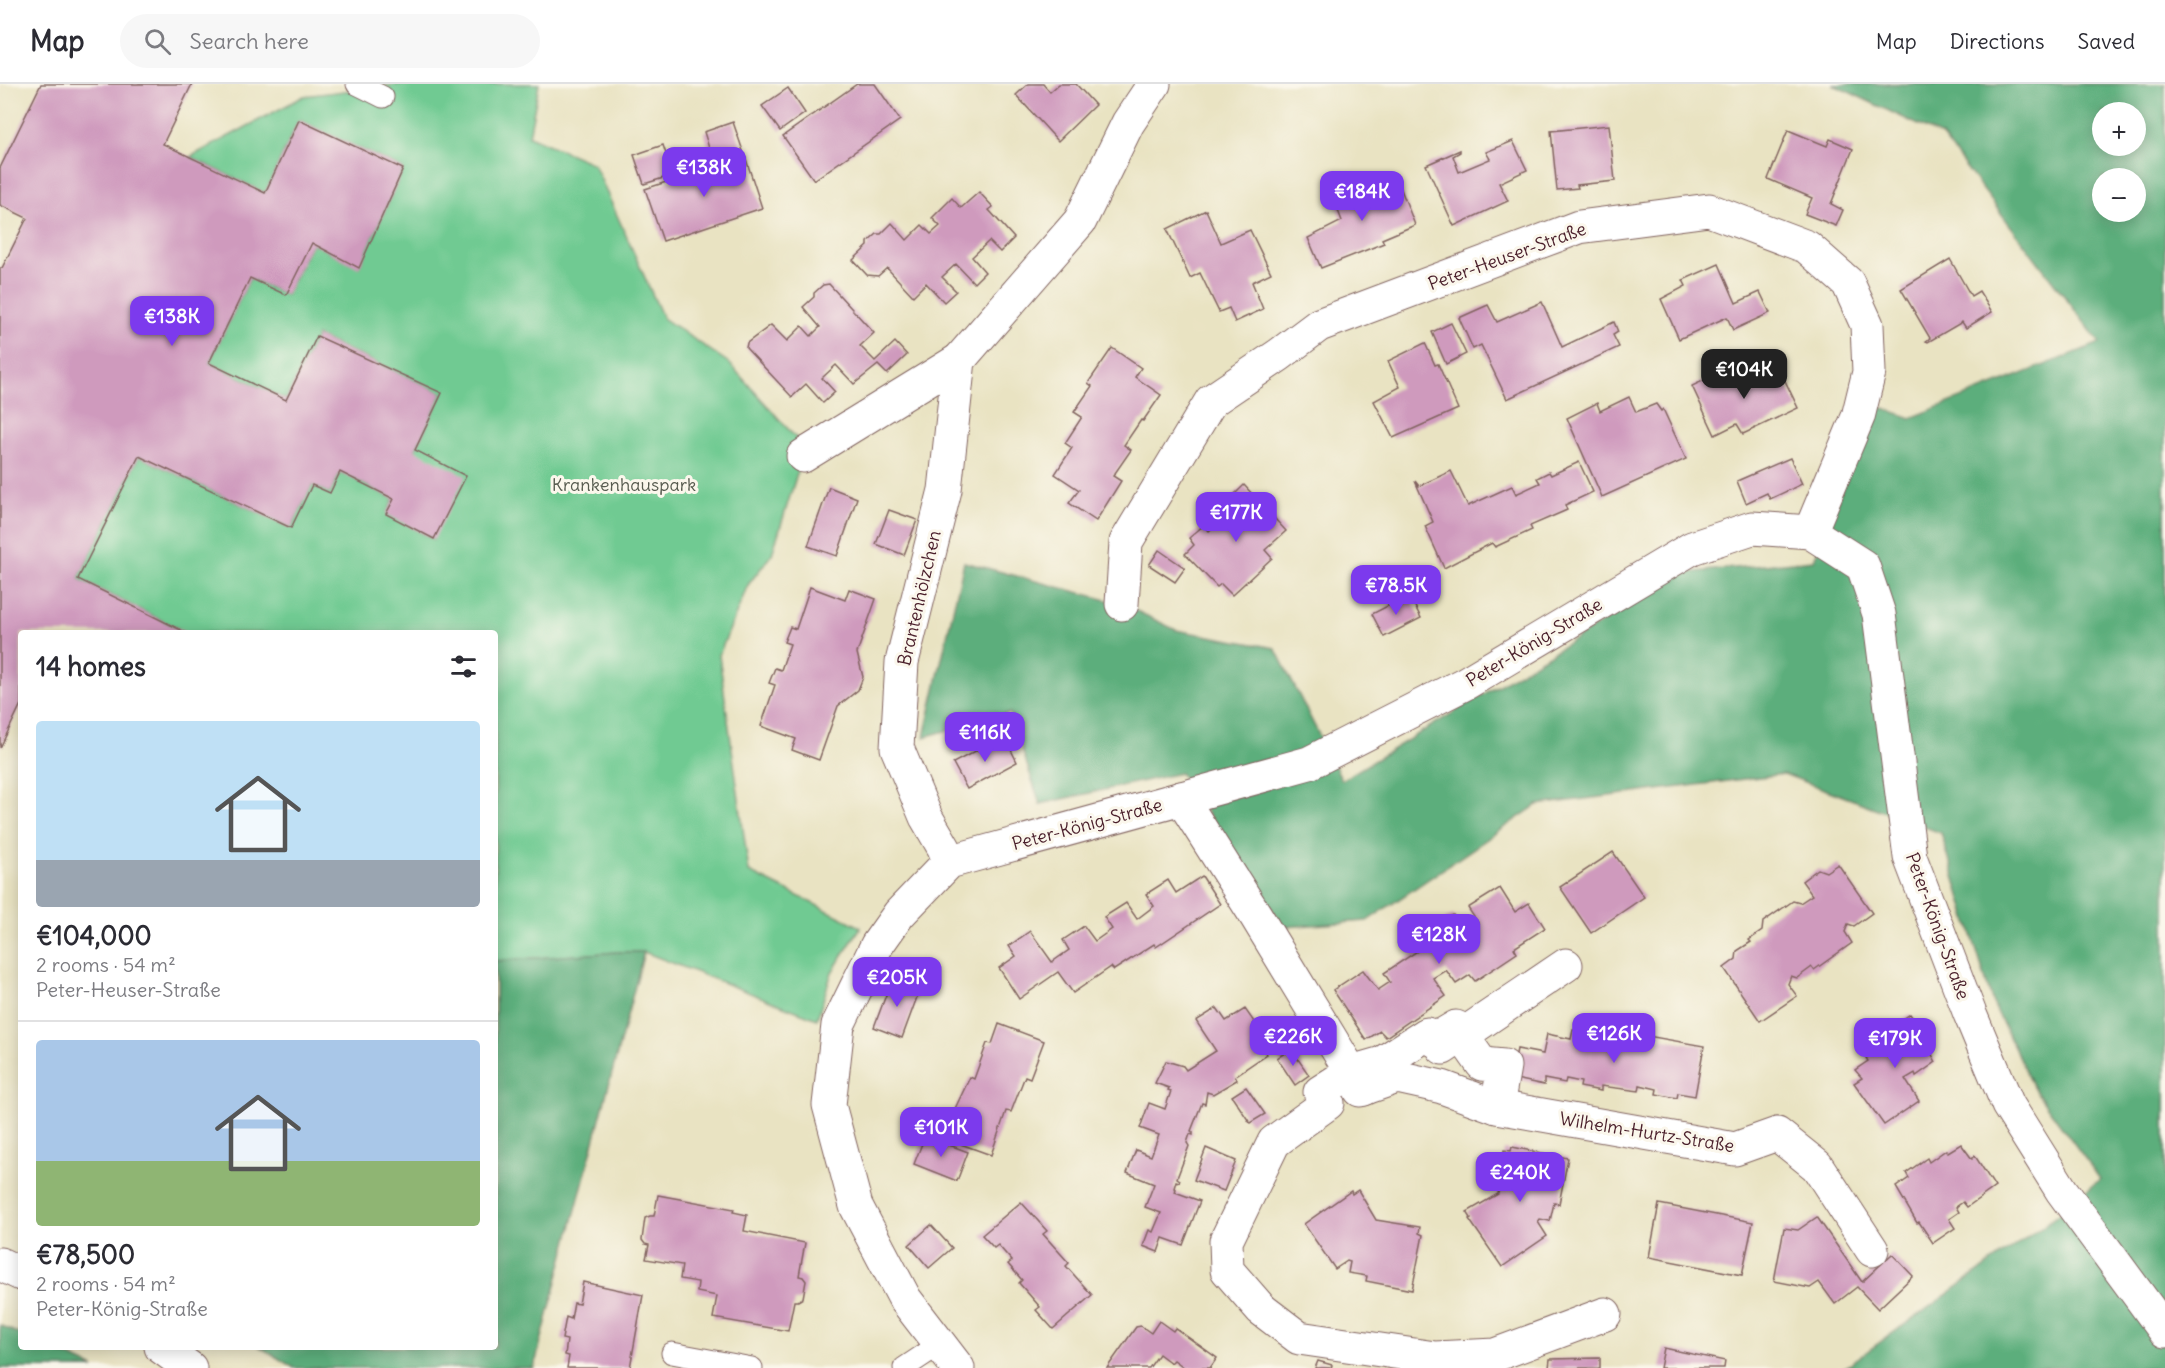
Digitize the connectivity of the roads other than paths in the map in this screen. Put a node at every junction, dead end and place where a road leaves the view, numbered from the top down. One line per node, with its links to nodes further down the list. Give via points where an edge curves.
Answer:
1 (357, 84): 3 (lane)
2 (1154, 84): 4 (street, via 1128,123 1080,221)
3 (383, 97)
4 (959, 360): 5 (street); 9 (street, Brantenhölzchen, via 945,490 902,662 897,748)
5 (803, 456)
6 (1810, 532): 7 (street, Peter-Heuser-Straße, via 1858,417 1869,372 1867,325 1848,283 1807,247 1709,210 1579,227 1319,325 1211,401 1126,542); 8 (street, Peter-König-Straße, via 1752,528 1692,548 1466,683 1310,763); 19 (street, Peter-König-Straße, via 1863,566 1879,614 1910,857 2008,1105 2062,1191)
7 (1122, 604)
8 (1181, 798): 9 (street, Peter-König-Straße); 13 (street)
9 (949, 862): 22 (street, via 899,914 858,981 838,1025 829,1105 856,1206 904,1299)
10 (1566, 965): 11 (street)
11 (1462, 1036): 12 (street); 13 (street, via 1456,1027 1434,1040 1427,1034); 14 (street, via 1482,1064 1504,1066)
12 (1397, 1077): 13 (street); 14 (street, via 1442,1087)
13 (1358, 1080): 18 (street, via 1320,1092 1328,1103 1274,1142 1226,1241 1227,1270 1260,1309 1299,1338 1435,1358 1495,1354)
14 (1497, 1107): 15 (street, Wilhelm-Hurtz-Straße, via 1735,1149 1777,1134 1817,1166)
15 (1872, 1250)
16 (0, 1264): 17 (street)
17 (18, 1273)
18 (1605, 1314)
19 (2165, 1331)
20 (165, 1350): 23 (street)
21 (672, 1353): 24 (lane)
22 (949, 1356): 25 (lane)
23 (190, 1368)
24 (752, 1368)
25 (904, 1368)

